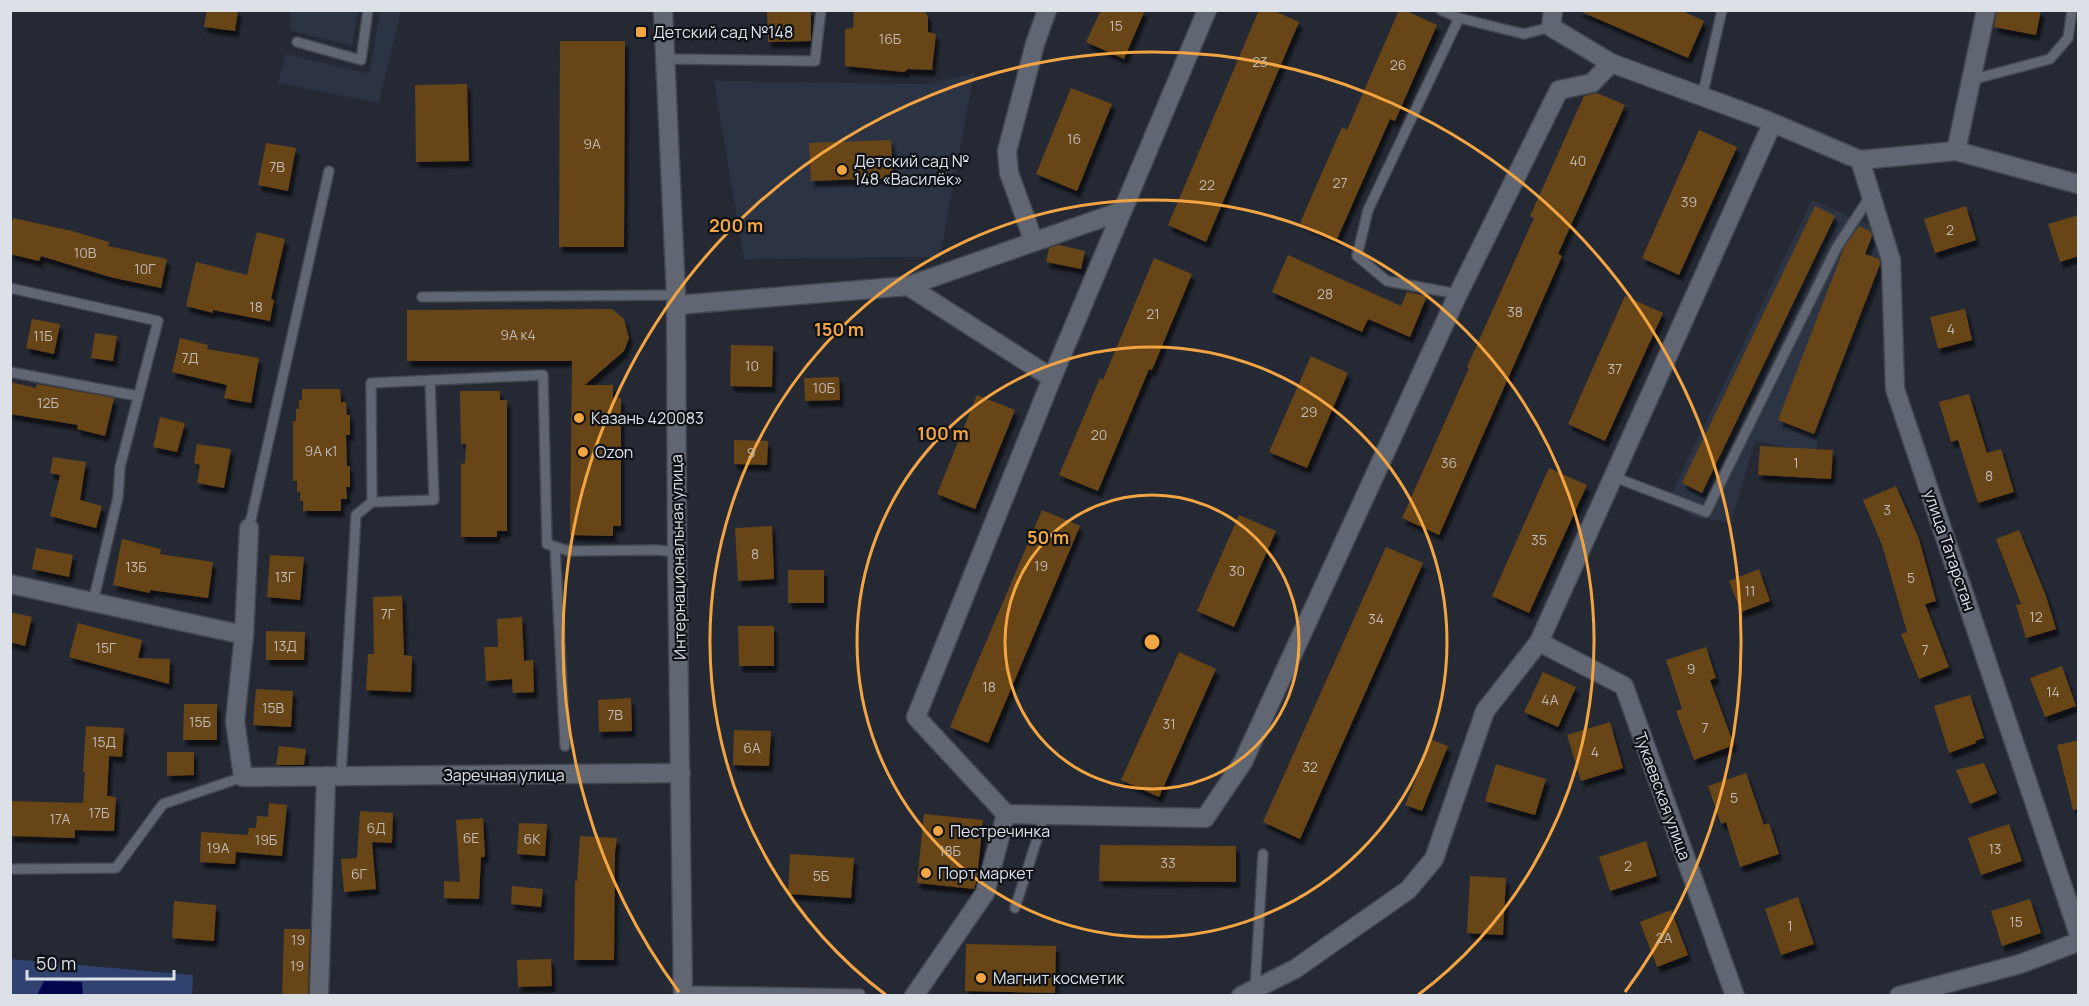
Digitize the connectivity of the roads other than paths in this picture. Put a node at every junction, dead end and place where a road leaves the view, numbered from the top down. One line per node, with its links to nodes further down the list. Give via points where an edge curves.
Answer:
1 (368, 10): 12 (lane, via 361,60)
2 (663, 10): 13 (street, Интернациональная улица)
3 (821, 10): 13 (lane, via 815,61)
4 (1047, 10): 24 (street, via 1007,151 1009,173)
5 (1207, 10): 23 (street)
6 (1441, 10): 10 (lane)
7 (1722, 10): 16 (lane)
8 (1986, 10): 15 (street)
9 (2072, 10): 15 (lane, via 2068,38 2050,59)
10 (1459, 18): 11 (lane, via 1524,34); 27 (lane, via 1368,210 1357,256 1387,281)
11 (1552, 19): 14 (street)
12 (297, 42)
13 (665, 59): 29 (street, Интернациональная улица)
14 (1611, 63): 16 (street); 27 (street, via 1592,83 1559,90)
15 (1971, 80): 18 (street)
16 (1702, 97): 17 (street)
17 (1772, 124): 19 (street); 34 (street)
18 (1956, 151): 19 (street); 21 (street)
19 (1860, 160): 22 (street, улица Татарстан)
20 (328, 171): 36 (lane)
21 (2079, 184)
22 (1870, 195): 34 (lane, via 1837,247 1707,512); 52 (street, улица Татарстан, via 1891,260 1895,389)
23 (1122, 211): 24 (street); 31 (street)
24 (1034, 242): 25 (street)
25 (908, 286): 29 (street); 31 (street)
26 (10, 288): 33 (lane, via 158,321)
27 (1458, 294): 48 (street, via 1243,762 1205,818)
28 (422, 297): 29 (lane)
29 (676, 300): 38 (street, Интернациональная улица)
30 (10, 372): 33 (lane)
31 (1052, 378): 47 (street, via 916,717)
32 (430, 380): 35 (lane, via 371,383); 35 (lane, via 434,500); 37 (lane, via 543,375 547,544)
33 (138, 396): 40 (lane)
34 (1614, 477): 42 (street)
35 (372, 502): 45 (lane, via 356,515)
36 (249, 528): 41 (street)
37 (555, 547): 38 (lane, via 569,551); 43 (lane)
38 (677, 552): 44 (street, Интернациональная улица)
39 (10, 584): 40 (street)
40 (93, 602): 41 (street)
41 (244, 635): 46 (street, via 235,722)
42 (1539, 642): 54 (street, via 1485,711 1434,860 1408,890 1295,969); 59 (street, Тукаевская улица, via 1624,686)
43 (565, 746)
44 (681, 773): 45 (street, Заречная улица); 55 (street, Интернациональная улица)
45 (334, 776): 46 (street, Заречная улица); 57 (street)
46 (243, 777): 50 (lane, via 163,804 116,868)
47 (1006, 814): 48 (street); 58 (street, via 985,893)
48 (1045, 814): 51 (lane)
49 (1263, 854): 54 (lane)
50 (15, 869)
51 (1015, 908)
52 (2079, 932)
53 (2079, 942): 60 (street, via 2020,964)
54 (1248, 992)
55 (683, 993): 56 (lane)
56 (860, 994)
57 (319, 996)
58 (914, 996)
59 (1735, 996)
60 (1899, 996)

